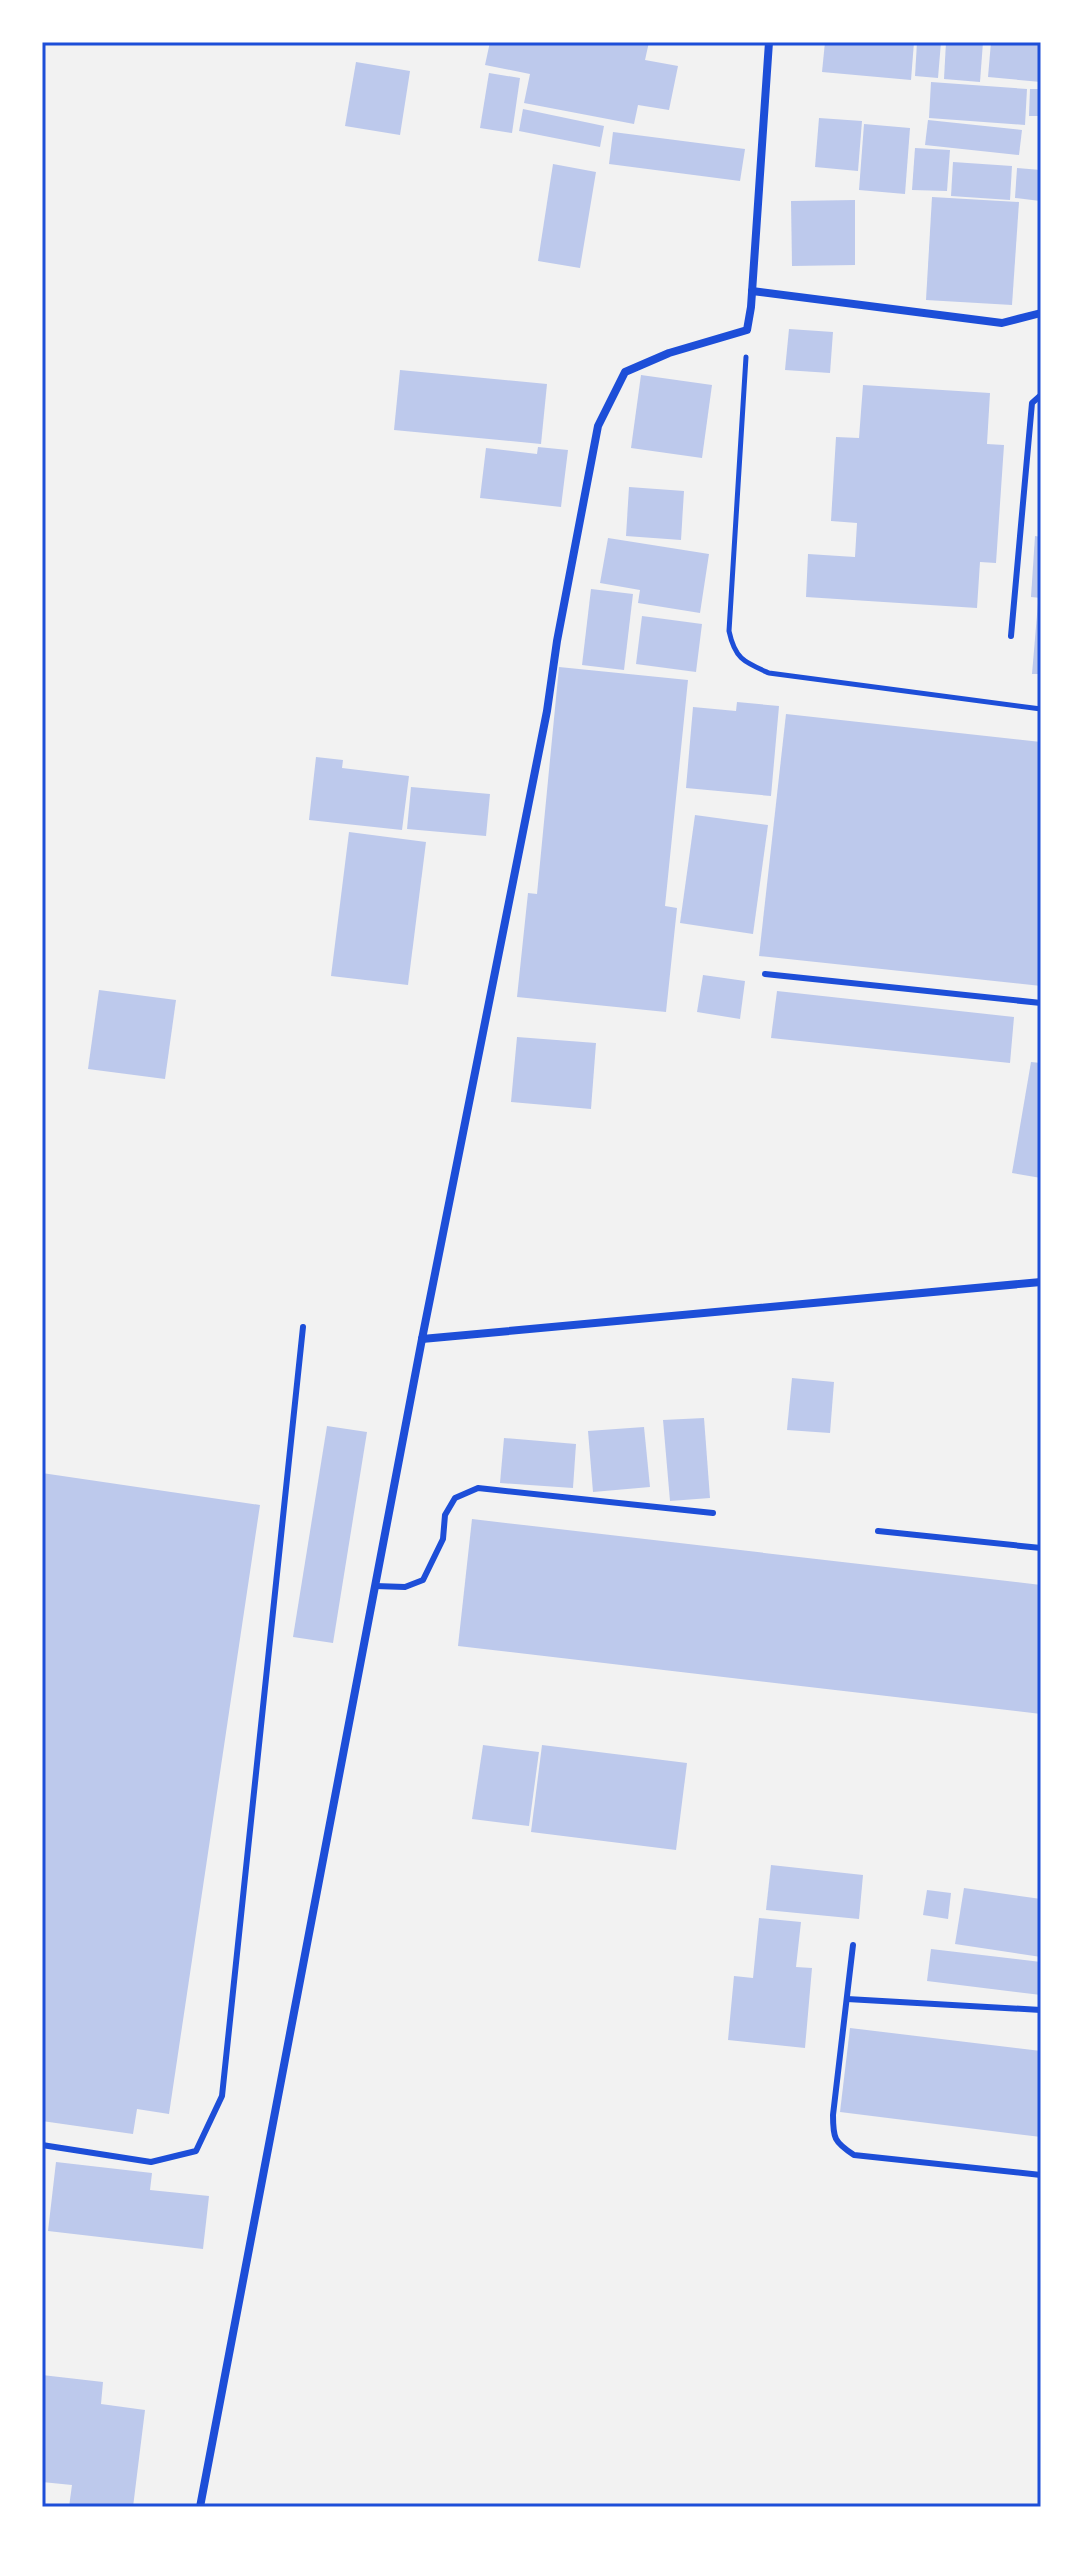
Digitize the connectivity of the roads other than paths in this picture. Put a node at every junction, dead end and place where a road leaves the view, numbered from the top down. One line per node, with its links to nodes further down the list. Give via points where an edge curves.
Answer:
1 (769, 42): 2 (street)
2 (752, 291): 3 (street, via 1002,323); 10 (street, via 747,330 625,372 598,426)
3 (1041, 313)
4 (1041, 395): 5 (lane, via 1032,403)
5 (1011, 636)
6 (765, 974): 7 (lane)
7 (1041, 1003)
8 (1041, 1282): 10 (street)
9 (303, 1327): 18 (lane, via 222,2096 196,2151 151,2162)
10 (422, 1339): 14 (street)
11 (713, 1513): 14 (lane, via 478,1488 455,1498 423,1580 405,1587)
12 (878, 1531): 13 (lane)
13 (1041, 1548)
14 (375, 1586): 20 (street)
15 (853, 1945): 16 (lane)
16 (847, 1999): 17 (lane); 19 (lane, via 833,2115 833,2136 841,2147 854,2155)
17 (1041, 2010)
18 (42, 2145)
19 (1041, 2175)
20 (200, 2507)

